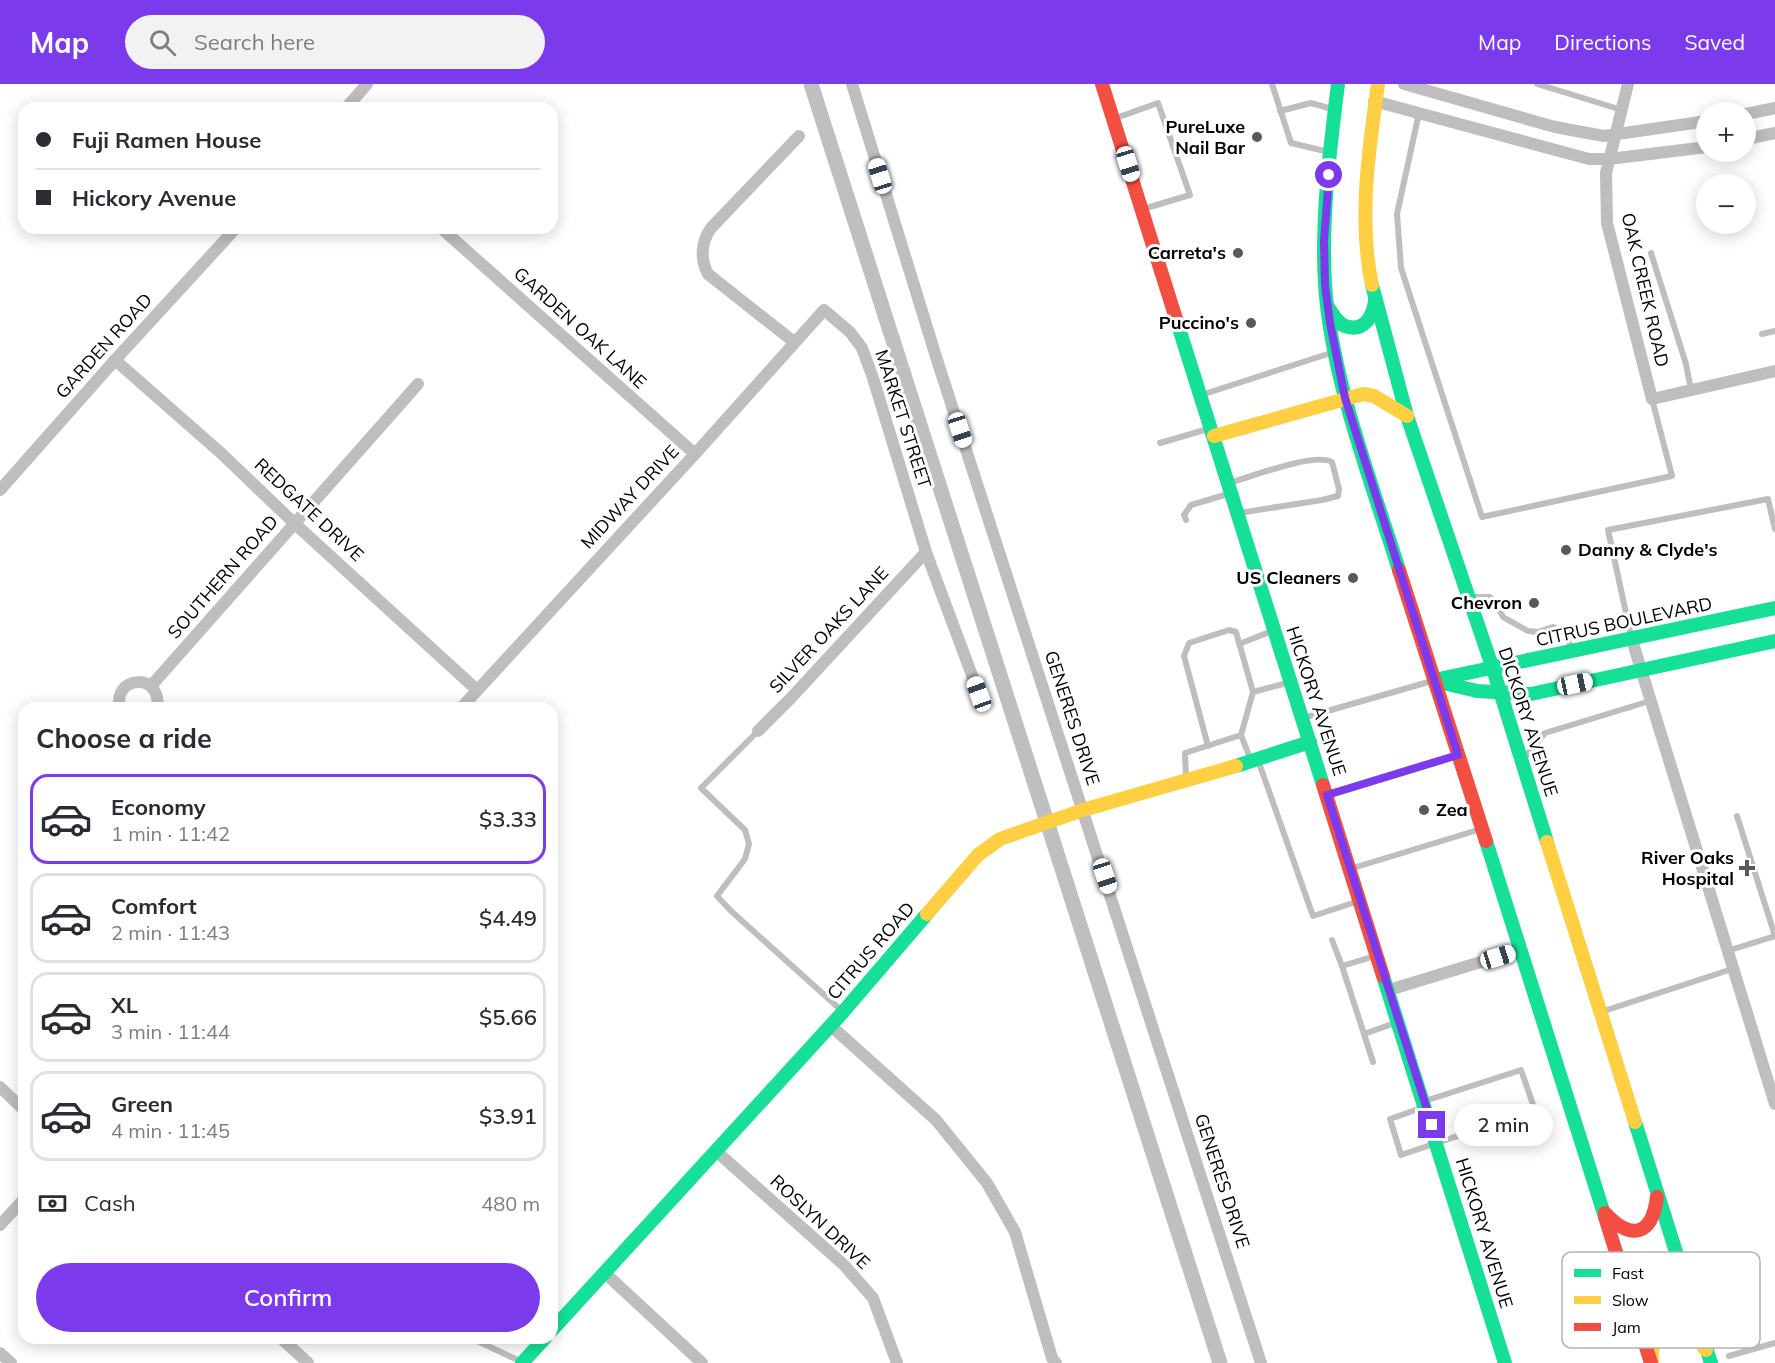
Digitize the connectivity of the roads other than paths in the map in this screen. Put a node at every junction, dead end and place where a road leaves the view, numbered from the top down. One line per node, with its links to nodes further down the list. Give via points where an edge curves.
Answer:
1 (367, 84): 11 (street)
2 (852, 84): 86 (street, GENERES DRIVE)
3 (1102, 84): 18 (main road, HICKORY AVENUE)
4 (1272, 84): 15 (lane)
5 (1338, 84): 13 (main road)
6 (1378, 84): 10 (main road, DICKORY AVENUE)
7 (1404, 84): 21 (street, via 1555,127)
8 (1537, 84): 14 (lane)
9 (1628, 84): 14 (street, OAK CREEK ROAD)
10 (1374, 101): 17 (street); 31 (main road, DICKORY AVENUE, via 1366,221)
11 (351, 102)
12 (1775, 108): 16 (street)
13 (1335, 110): 15 (lane, via 1311,103); 25 (main road)
14 (1622, 110): 21 (street, OAK CREEK ROAD)
15 (1280, 111): 25 (lane, via 1291,143)
16 (1756, 112)
17 (1419, 113): 26 (street, via 1589,159); 44 (lane, via 1397,214 1401,268 1482,517 1672,476)
18 (1113, 119): 27 (main road, HICKORY AVENUE); 27 (lane, via 1158,103 1190,195)
19 (1696, 123): 21 (street)
20 (1775, 133): 23 (street)
21 (1616, 135): 26 (street, OAK CREEK ROAD)
22 (799, 136): 36 (street, via 711,228 703,247 708,274)
23 (1756, 137)
24 (1696, 148): 26 (street)
25 (1331, 153): 32 (main road, via 1324,241)
26 (1609, 159): 44 (street, OAK CREEK ROAD, via 1607,223)
27 (1142, 210): 42 (main road, HICKORY AVENUE)
28 (230, 234): 38 (street, GARDEN ROAD)
29 (448, 234): 48 (street, GARDEN OAK LANE)
30 (1651, 253): 41 (lane)
31 (1375, 298): 32 (main road, via 1373,315 1356,326 1345,326); 45 (main road, DICKORY AVENUE)
32 (1328, 305): 37 (main road)
33 (824, 310): 36 (street, MIDWAY DRIVE); 55 (street, MARKET STREET, via 862,348)
34 (1775, 331): 35 (lane)
35 (1762, 334)
36 (794, 342): 48 (street, MIDWAY DRIVE)
37 (1335, 351): 42 (lane); 43 (main road)
38 (115, 360): 50 (street, GARDEN ROAD); 53 (street, REDGATE DRIVE)
39 (1775, 371): 41 (street)
40 (418, 384): 53 (street, SOUTHERN ROAD)
41 (1691, 390): 44 (street)
42 (1201, 395): 46 (main road, HICKORY AVENUE)
43 (1345, 398): 45 (main road, via 1374,396); 46 (main road); 65 (main road)
44 (1652, 399)
45 (1407, 416): 56 (main road, DICKORY AVENUE)
46 (1213, 432): 47 (lane); 49 (main road, HICKORY AVENUE)
47 (1160, 443)
48 (694, 454): 68 (street, MIDWAY DRIVE)
49 (1230, 488): 51 (main road, HICKORY AVENUE); 51 (lane, via 1299,462 1332,462 1338,496); 52 (lane, via 1191,505 1184,515)
50 (0, 490)
51 (1238, 513): 58 (main road, HICKORY AVENUE)
52 (1186, 520)
53 (294, 523): 67 (street, SOUTHERN ROAD); 68 (street, REDGATE DRIVE)
54 (1775, 529): 59 (lane, via 1768,499 1608,530)
55 (926, 552): 71 (street, MARKET STREET); 77 (street, SILVER OAKS LANE)
56 (1468, 597): 62 (lane, via 1490,597 1503,616 1528,632 1553,627 1564,632); 63 (main road, DICKORY AVENUE)
57 (1775, 608): 59 (main road, CITRUS BOULEVARD)
58 (1275, 630): 61 (lane); 66 (main road, HICKORY AVENUE)
59 (1632, 640): 62 (main road, CITRUS BOULEVARD); 64 (street)
60 (1775, 641): 64 (main road)
61 (1239, 644): 69 (lane); 80 (lane, via 1236,632 1229,630 1189,643 1184,656)
62 (1574, 652): 63 (main road, CITRUS BOULEVARD)
63 (1493, 669): 65 (main road, CITRUS BOULEVARD); 70 (main road, DICKORY AVENUE)
64 (1640, 670): 70 (main road, via 1531,694); 72 (street)
65 (1434, 680): 70 (main road, via 1477,692); 76 (lane); 81 (main road)
66 (1292, 681): 69 (lane); 76 (main road, HICKORY AVENUE)
67 (150, 686): 73 (street, via 138,682 126,686); 74 (street)
68 (477, 690): 75 (street, MIDWAY DRIVE)
69 (1253, 692): 78 (lane)
70 (1501, 693): 83 (main road, DICKORY AVENUE)
71 (979, 694)
72 (1650, 701): 83 (lane, via 1545,733); 94 (street)
73 (119, 702)
74 (157, 702)
75 (466, 702)
76 (1303, 718): 79 (main road, HICKORY AVENUE)
77 (758, 731): 99 (lane, via 701,788 745,830 749,844 745,860 717,896)
78 (1241, 735): 80 (lane); 82 (lane)
79 (1310, 742): 82 (main road, CITRUS ROAD); 85 (main road, HICKORY AVENUE)
80 (1208, 746): 84 (lane, via 1185,753)
81 (1458, 755): 85 (lane); 88 (main road)
82 (1254, 760): 84 (main road, CITRUS ROAD); 90 (lane, via 1313,916)
83 (1522, 761): 100 (main road, DICKORY AVENUE)
84 (1186, 781): 86 (main road, CITRUS ROAD)
85 (1327, 795): 89 (main road, HICKORY AVENUE)
86 (1079, 811): 99 (main road, CITRUS ROAD, via 1000,839 978,855); 135 (street, GENERES DRIVE)
87 (1737, 816): 91 (lane)
88 (1481, 829): 89 (lane); 93 (main road)
89 (1350, 869): 90 (main road, HICKORY AVENUE)
90 (1361, 901): 95 (main road, HICKORY AVENUE)
91 (1775, 936): 94 (lane)
92 (1332, 940): 96 (lane)
93 (1520, 950): 98 (street); 113 (main road)
94 (1726, 951): 97 (street)
95 (1378, 956): 96 (lane); 98 (main road, HICKORY AVENUE)
96 (1342, 966): 103 (lane)
97 (1732, 969): 100 (lane); 108 (street)
98 (1389, 990): 101 (main road, HICKORY AVENUE)
99 (843, 1012): 102 (main road, CITRUS ROAD)
100 (1600, 1012): 111 (main road, DICKORY AVENUE)
101 (1399, 1022): 103 (lane); 107 (main road, HICKORY AVENUE)
102 (830, 1025): 110 (main road, CITRUS ROAD); 134 (street, via 936,1120 987,1183 1015,1232)
103 (1364, 1034): 104 (lane)
104 (1373, 1062)
105 (0, 1087): 106 (street)
106 (18, 1104)
107 (1425, 1104): 109 (main road, HICKORY AVENUE); 109 (lane, via 1390,1119 1401,1155); 109 (lane, via 1521,1070 1535,1110)
108 (1775, 1104)
109 (1438, 1144): 136 (main road, HICKORY AVENUE)
110 (716, 1151): 117 (main road, CITRUS ROAD); 133 (street, ROSLYN DRIVE, via 844,1265 873,1298)
111 (1657, 1194): 113 (main road, via 1654,1218 1640,1231 1626,1231); 116 (main road, DICKORY AVENUE)
112 (18, 1206): 114 (street)
113 (1602, 1209): 115 (main road)
114 (0, 1225)
115 (1616, 1252)
116 (1676, 1252)
117 (605, 1273): 118 (main road, CITRUS ROAD); 132 (street)
118 (558, 1324)
119 (1775, 1343): 123 (lane)
120 (287, 1344): 130 (street)
121 (483, 1344): 131 (lane)
122 (539, 1344): 131 (main road)
123 (1760, 1347)
124 (1646, 1348): 137 (main road)
125 (1652, 1348): 137 (main road)
126 (1758, 1348): 128 (lane)
127 (0, 1353): 129 (street)
128 (1730, 1356)
129 (11, 1363)
130 (308, 1363)
131 (522, 1363)
132 (702, 1363)
133 (897, 1363)
134 (1056, 1363)
135 (1261, 1363)
136 (1505, 1363)
137 (1651, 1363)

